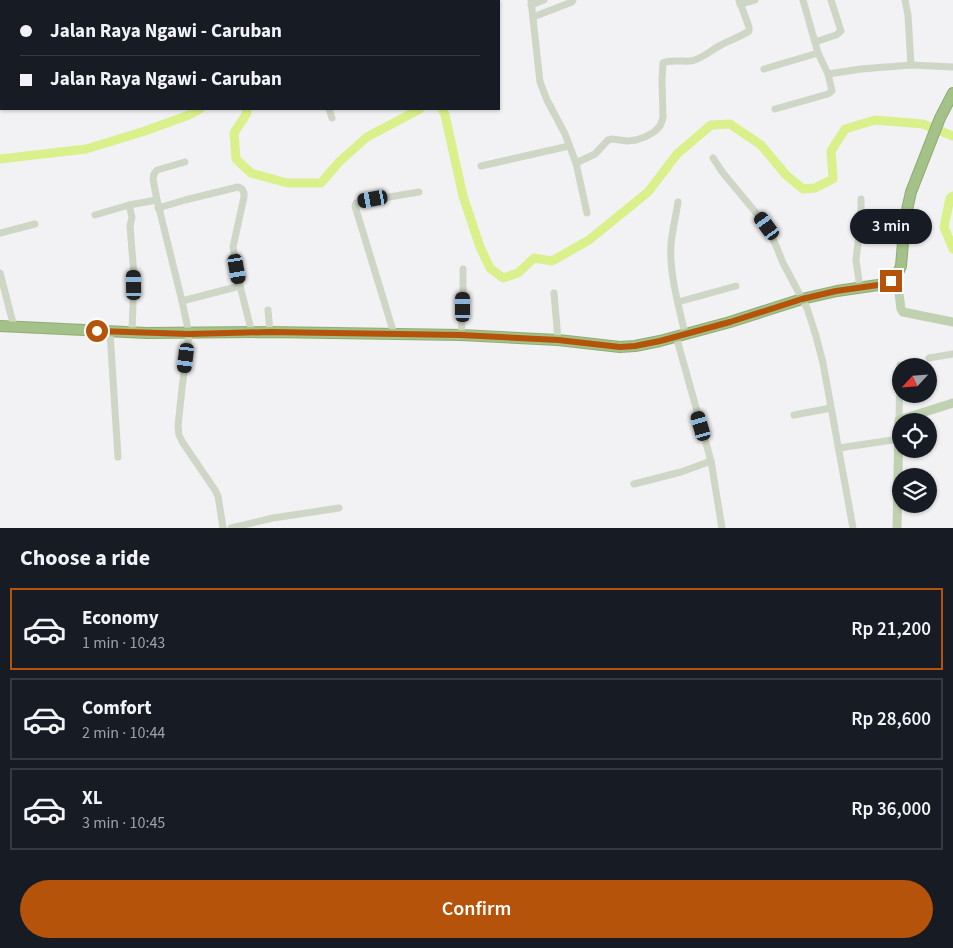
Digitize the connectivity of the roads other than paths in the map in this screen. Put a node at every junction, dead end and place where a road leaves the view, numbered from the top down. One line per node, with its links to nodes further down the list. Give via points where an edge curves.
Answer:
1 (544, 0): 7 (street)
2 (575, 0): 9 (street)
3 (755, 0): 8 (street)
4 (803, 0): 10 (street)
5 (832, 0): 10 (street, via 842,31)
6 (905, 0): 12 (street)
7 (531, 2): 9 (street)
8 (739, 2): 24 (street, via 749,31 694,60 663,63 663,118 654,132 636,140 608,140 596,154)
9 (533, 17): 21 (street, via 540,82)
10 (815, 42): 11 (street)
11 (818, 52): 14 (street); 15 (street)
12 (911, 66): 13 (street); 15 (street)
13 (953, 67)
14 (764, 69)
15 (828, 74): 17 (street, via 832,88 828,94)
16 (953, 93): 19 (highway)
17 (775, 108)
18 (329, 110): 20 (street)
19 (945, 113): 36 (highway, via 928,147 908,202)
20 (332, 118)
21 (569, 146): 24 (street); 25 (street)
22 (713, 158): 44 (street, via 767,226)
23 (185, 162): 29 (street, via 157,170 154,174)
24 (576, 163): 31 (street)
25 (481, 166)
26 (419, 192): 56 (street, via 359,202 355,206)
27 (861, 199): 41 (street, via 856,260)
28 (678, 202): 46 (street, via 671,253)
29 (158, 204): 30 (street); 39 (street, via 238,187 242,189 244,197 233,247); 45 (street)
30 (128, 205): 32 (street); 52 (street, via 132,217 134,275)
31 (587, 213)
32 (95, 215)
33 (35, 224): 34 (street)
34 (0, 233)
35 (463, 269): 57 (street)
36 (899, 270): 38 (highway, via 896,277); 42 (main road)
37 (0, 273): 50 (street)
38 (887, 283): 41 (highway); 42 (main road)
39 (240, 286): 45 (street); 54 (street)
40 (736, 286): 46 (street)
41 (860, 288): 44 (highway)
42 (898, 288): 48 (main road, via 903,312)
43 (554, 293): 59 (street)
44 (802, 299): 58 (highway); 63 (street, via 820,349)
45 (182, 301): 55 (street)
46 (678, 302): 58 (street)
47 (268, 310): 53 (street)
48 (953, 322)
49 (0, 326): 50 (highway)
50 (14, 327): 51 (highway)
51 (110, 332): 52 (highway); 68 (street)
52 (132, 332): 55 (highway)
53 (270, 332): 54 (highway); 56 (highway)
54 (252, 333): 55 (highway)
55 (189, 334): 73 (street, via 179,435 218,496)
56 (394, 334): 57 (highway)
57 (461, 335): 59 (highway)
58 (681, 335): 59 (highway, via 620,347); 70 (street)
59 (558, 340)
60 (953, 354): 61 (street)
61 (929, 358)
62 (953, 402): 64 (main road)
63 (831, 408): 65 (street); 67 (street)
64 (920, 413)
65 (794, 415)
66 (892, 439): 67 (street)
67 (839, 448): 76 (street)
68 (118, 457)
69 (899, 458): 77 (main road)
70 (711, 461): 71 (street); 75 (street)
71 (634, 484)
72 (339, 508): 74 (street)
73 (223, 528)
74 (231, 528)
75 (722, 528)
76 (853, 528)
77 (898, 528)

